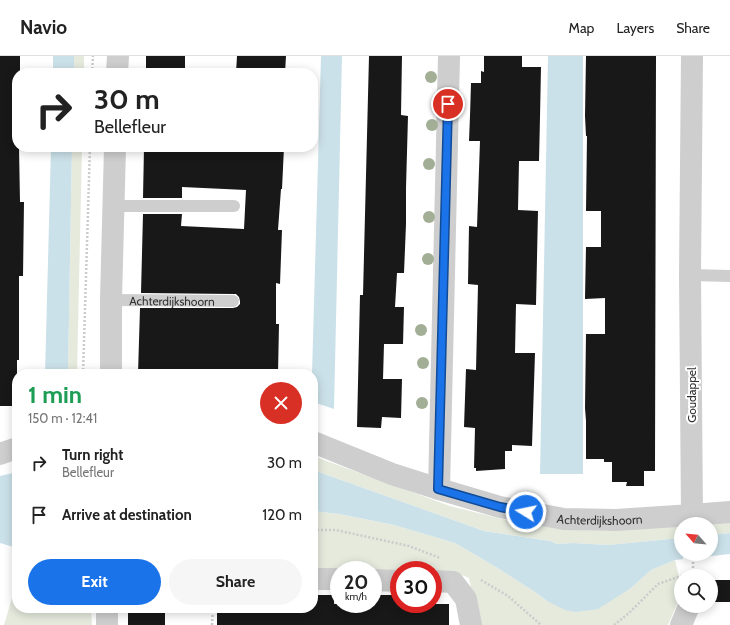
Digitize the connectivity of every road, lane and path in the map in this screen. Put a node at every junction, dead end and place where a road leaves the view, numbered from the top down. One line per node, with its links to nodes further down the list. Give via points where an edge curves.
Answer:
1 (93, 56): 5 (path)
2 (118, 56): 6 (street)
3 (449, 56): 20 (street)
4 (692, 56): 11 (street, Goudappel)
5 (92, 68)
6 (117, 68)
7 (90, 152): 15 (path)
8 (115, 152): 9 (street)
9 (113, 206): 10 (lane); 13 (street)
10 (234, 206)
11 (690, 275): 12 (lane); 22 (street, Goudappel)
12 (730, 276)
13 (111, 300): 14 (lane, Achterdijkshoorn); 16 (street)
14 (233, 301)
15 (83, 369)
16 (111, 369)
17 (318, 444): 20 (street, Achterdijkshoorn, via 392,474)
18 (12, 450): 19 (street)
19 (0, 454)
20 (438, 489): 22 (street, Achterdijkshoorn, via 500,507 564,519 616,520)
21 (730, 512): 22 (street, Achterdijkshoorn)
22 (692, 516)
23 (318, 579): 24 (street)
24 (330, 579)
25 (674, 579): 33 (path, via 658,584)
26 (442, 581): 32 (street, via 453,582 466,599)
27 (107, 613): 30 (street)
28 (213, 613): 31 (path)
29 (685, 613): 34 (street)
30 (107, 625)
31 (212, 625)
32 (471, 625)
33 (614, 625)
34 (681, 625)

